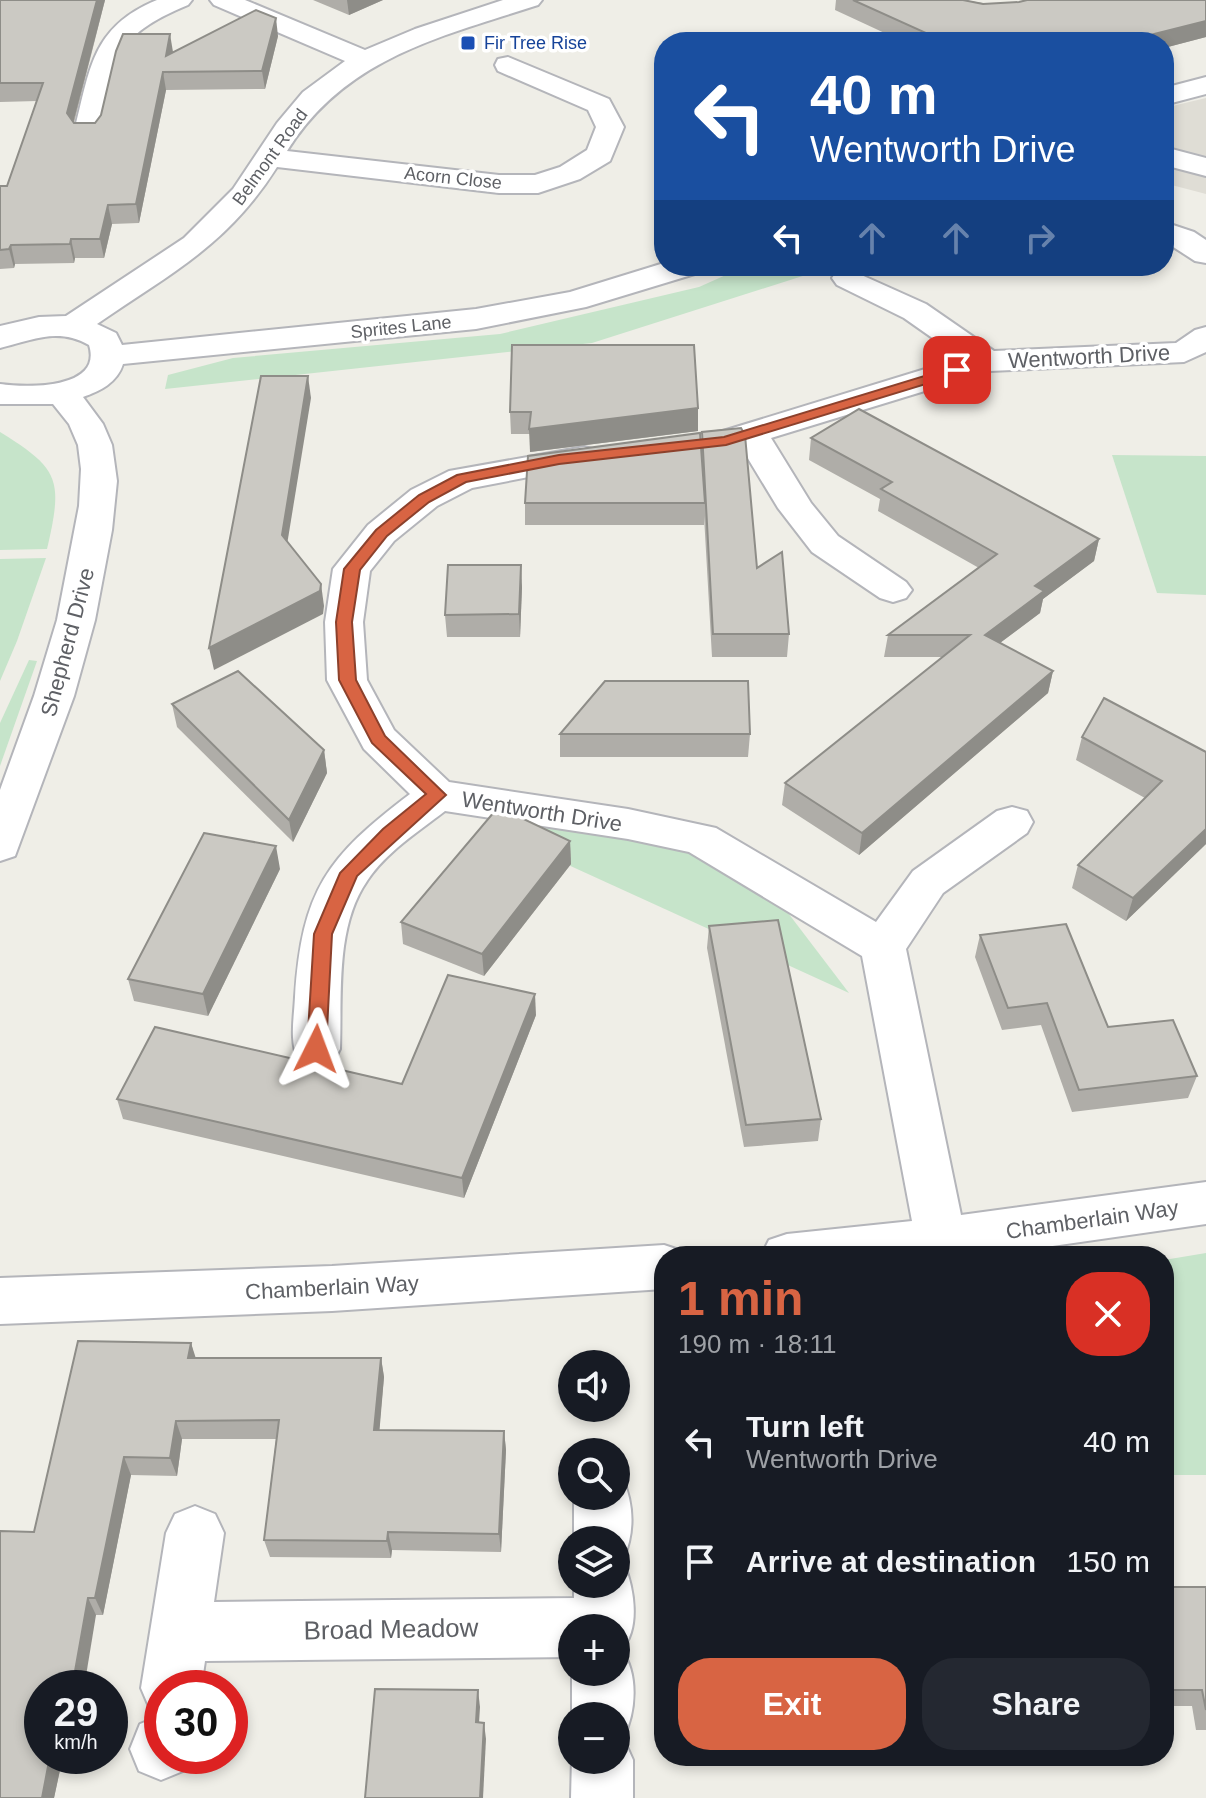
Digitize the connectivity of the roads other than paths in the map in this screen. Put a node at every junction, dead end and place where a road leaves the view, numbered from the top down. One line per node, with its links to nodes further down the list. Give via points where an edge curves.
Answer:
1 (179, 0): 8 (street, via 123,30 112,47)
2 (223, 0): 4 (street)
3 (529, 0): 4 (street, Belmont Road)
4 (367, 61): 9 (street, Belmont Road, via 319,93)
5 (508, 65): 9 (street, Acorn Close, via 599,105 610,127 600,155 538,184)
6 (1206, 85): 7 (street)
7 (1174, 94)
8 (88, 132)
9 (270, 158): 16 (street, Belmont Road, via 241,200 207,234)
10 (1174, 159): 11 (street)
11 (1206, 167)
12 (1174, 235): 13 (street)
13 (1206, 254)
14 (654, 276): 19 (street, Sprites Lane, via 575,300 476,319)
15 (848, 278): 20 (street, via 915,311)
16 (73, 326): 17 (street, via 43,325); 19 (street, via 104,340)
17 (0, 338)
18 (1195, 344): 20 (street, Wentworth Drive)
19 (109, 356): 22 (street, via 96,378)
20 (987, 361): 23 (street, Wentworth Drive)
21 (0, 394): 22 (street)
22 (62, 394): 27 (street, Shepherd Drive, via 94,442 97,509 74,634)
23 (750, 433): 24 (street, via 825,544); 25 (street, Wentworth Drive, via 726,441 559,459 462,479 424,498 381,533 352,569 344,622 347,680 378,739)
24 (893, 590)
25 (437, 795): 28 (street, Wentworth Drive, via 701,839); 29 (street, via 349,873 323,934)
26 (1012, 822): 28 (street, via 928,882)
27 (0, 845)
28 (883, 947): 31 (street)
29 (316, 1049)
30 (1206, 1203): 31 (street, Chamberlain Way)
31 (941, 1240): 32 (street, Chamberlain Way)
32 (883, 1246)
33 (654, 1268): 34 (street, Chamberlain Way)
34 (0, 1301)
35 (195, 1533): 37 (street)
36 (558, 1628): 37 (street, Broad Meadow)
37 (180, 1632): 38 (street)
38 (174, 1670)
39 (602, 1774): 40 (street)
40 (602, 1798)

